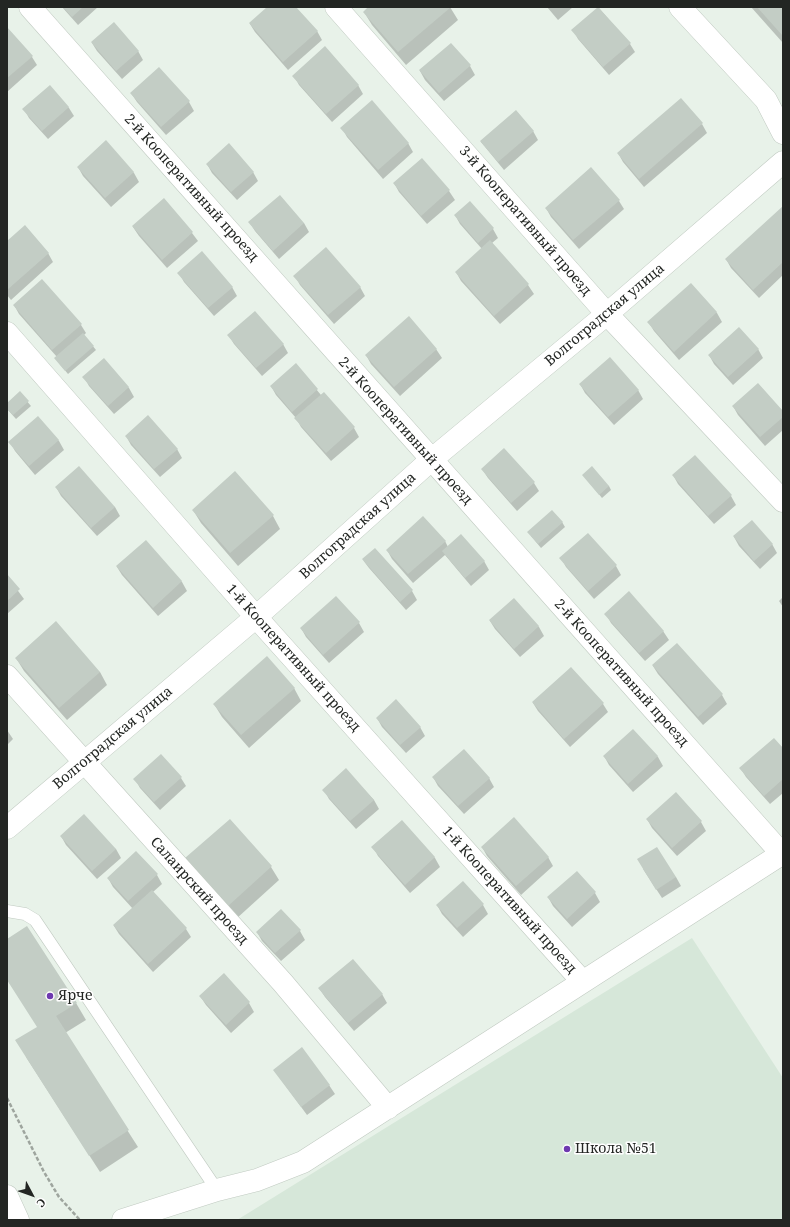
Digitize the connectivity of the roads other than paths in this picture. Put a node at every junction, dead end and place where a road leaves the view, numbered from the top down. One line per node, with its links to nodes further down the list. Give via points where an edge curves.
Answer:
1 (30, 7): 8 (street, 2-й Кооперативный проезд)
2 (336, 7): 6 (street, 3-й Кооперативный проезд)
3 (680, 7): 4 (street, via 766,100)
4 (783, 133)
5 (783, 162): 6 (street, Волгоградская улица)
6 (607, 314): 8 (street, Волгоградская улица); 9 (street, 3-й Кооперативный проезд)
7 (7, 333): 10 (street, 1-й Кооперативный проезд)
8 (431, 460): 10 (street, Волгоградская улица); 14 (street, 2-й Кооперативный проезд)
9 (783, 501)
10 (256, 617): 12 (street, Волгоградская улица); 16 (street, 1-й Кооперативный проезд)
11 (7, 676): 12 (street, Салаирский проезд)
12 (83, 763): 13 (street, Волгоградская улица); 17 (street, Салаирский проезд, via 283,983)
13 (7, 828)
14 (782, 853): 16 (street)
15 (7, 911): 18 (lane, via 25,914 35,920)
16 (582, 981): 17 (street)
17 (388, 1108): 18 (street, via 303,1162 257,1180)
18 (217, 1190): 21 (street)
19 (7, 1196): 20 (street)
20 (18, 1220)
21 (124, 1220)

